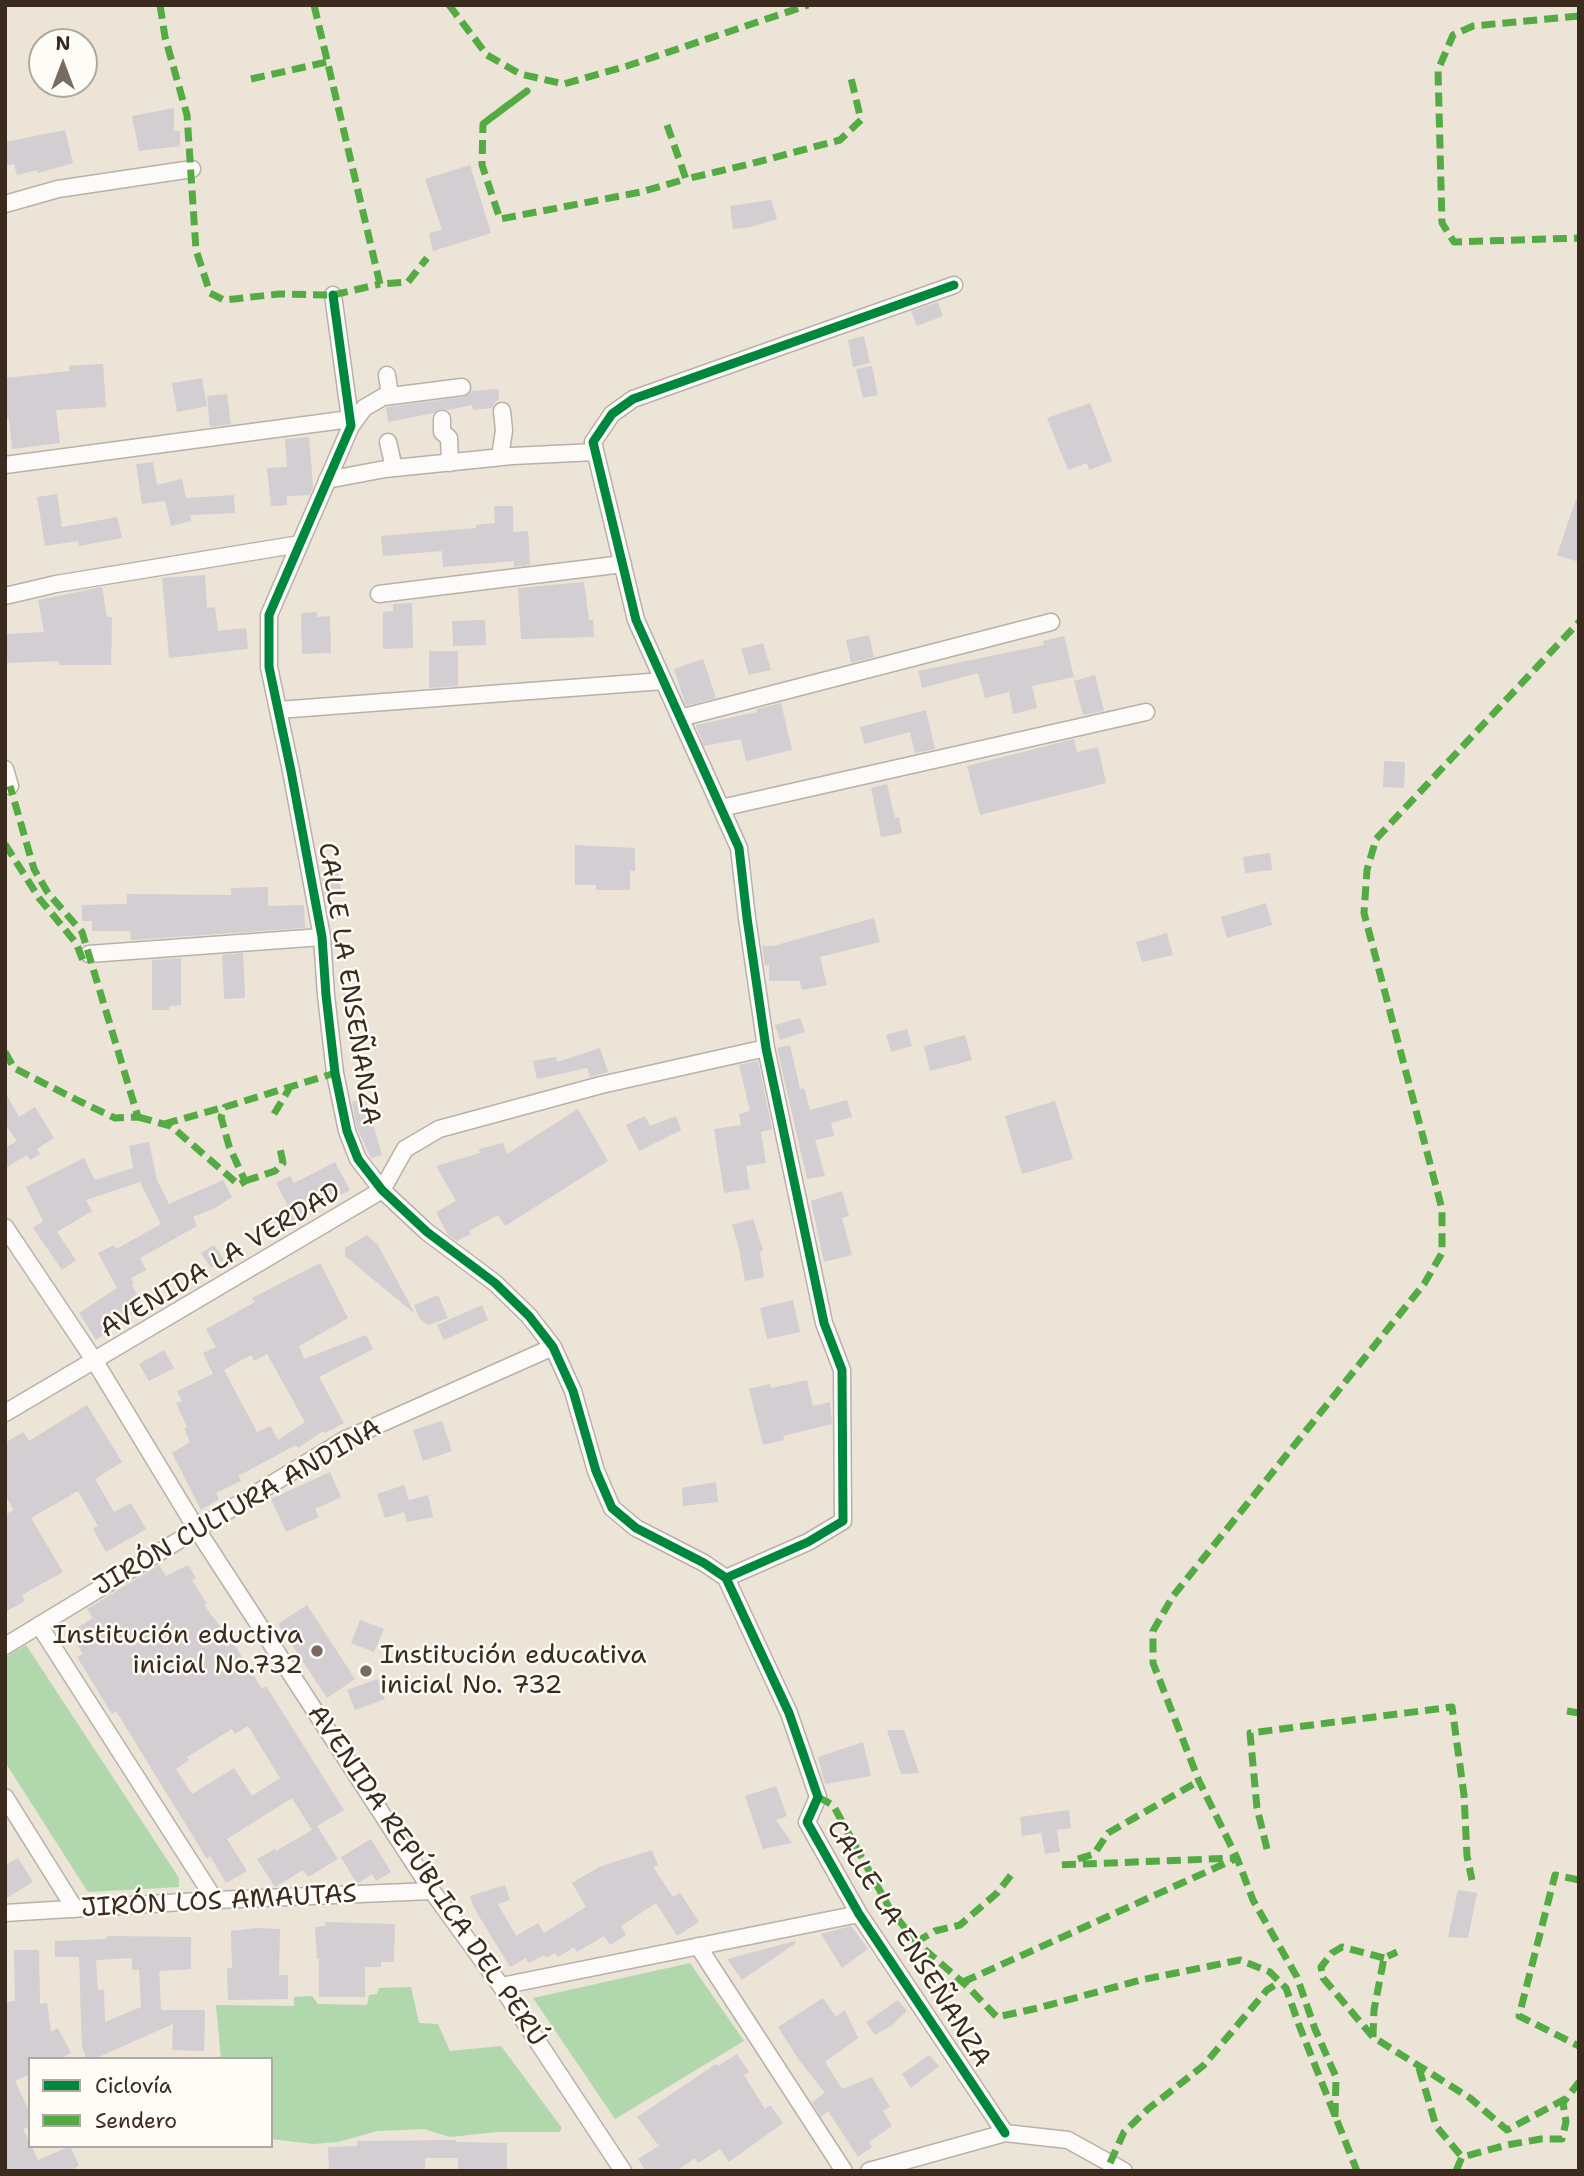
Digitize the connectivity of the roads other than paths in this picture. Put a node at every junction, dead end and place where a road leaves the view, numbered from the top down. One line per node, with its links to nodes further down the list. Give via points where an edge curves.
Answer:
1 (192, 169): 2 (street, via 58,189)
2 (5, 204)
3 (954, 285): 12 (street, via 633,399 611,414 593,442)
4 (333, 295): 10 (street)
5 (387, 375): 7 (street)
6 (462, 387): 7 (street)
7 (390, 396): 10 (street, via 364,408)
8 (502, 411): 13 (street)
9 (442, 419): 14 (street)
10 (350, 422): 15 (street); 17 (street, CALLE LA ENSEÑANZA)
11 (387, 442): 16 (street)
12 (595, 452): 13 (street); 19 (street)
13 (500, 457): 14 (street)
14 (450, 463): 16 (street)
15 (5, 465)
16 (394, 468): 17 (street)
17 (327, 480): 18 (street, CALLE LA ENSEÑANZA)
18 (300, 544): 21 (street); 24 (street, CALLE LA ENSEÑANZA, via 269,615 269,667)
19 (622, 564): 20 (street); 23 (street, via 636,620)
20 (379, 594)
21 (5, 596)
22 (1051, 622): 26 (street)
23 (663, 681): 24 (street); 26 (street)
24 (278, 709): 30 (street, CALLE LA ENSEÑANZA)
25 (1146, 712): 29 (street)
26 (680, 718): 29 (street)
27 (5, 769): 28 (street)
28 (10, 786)
29 (721, 808): 32 (street, via 739,848)
30 (322, 937): 31 (street); 33 (street, CALLE LA ENSEÑANZA, via 334,1060 347,1131 358,1159)
31 (89, 954)
32 (766, 1048): 33 (street, AVENIDA LA VERDAD, via 601,1085 439,1129 405,1149); 39 (street, via 824,1323 842,1370 843,1521 808,1542)
33 (382, 1190): 35 (street, CALLE LA ENSEÑANZA, via 495,1283); 36 (street, AVENIDA LA VERDAD)
34 (5, 1227): 36 (street, AVENIDA REPÚBLICA DEL PERÚ)
35 (553, 1347): 38 (street, JIRÓN CULTURA ANDINA, via 344,1440); 39 (street, CALLE LA ENSEÑANZA, via 573,1391 612,1508 636,1528)
36 (94, 1360): 37 (street, AVENIDA LA VERDAD); 38 (street, AVENIDA REPÚBLICA DEL PERÚ)
37 (5, 1413)
38 (196, 1528): 40 (street, JIRÓN CULTURA ANDINA); 43 (street, AVENIDA REPÚBLICA DEL PERÚ)
39 (726, 1578): 47 (street, CALLE LA ENSEÑANZA, via 789,1713 818,1797 807,1822)
40 (39, 1625): 41 (street, JIRÓN CULTURA ANDINA); 44 (street)
41 (5, 1646)
42 (5, 1797): 45 (street)
43 (432, 1891): 44 (street, JIRÓN LOS AMAUTAS); 49 (street, AVENIDA REPÚBLICA DEL PERÚ)
44 (215, 1900): 45 (street, JIRÓN LOS AMAUTAS)
45 (75, 1909): 46 (street, JIRÓN LOS AMAUTAS)
46 (5, 1913)
47 (859, 1914): 48 (street); 50 (street, CALLE LA ENSEÑANZA)
48 (698, 1946): 49 (street); 52 (street)
49 (501, 1986): 51 (street, AVENIDA REPÚBLICA DEL PERÚ)
50 (1005, 2133): 53 (street); 54 (street, via 1068,2140)
51 (623, 2171)
52 (844, 2171)
53 (869, 2171)
54 (1124, 2171)

